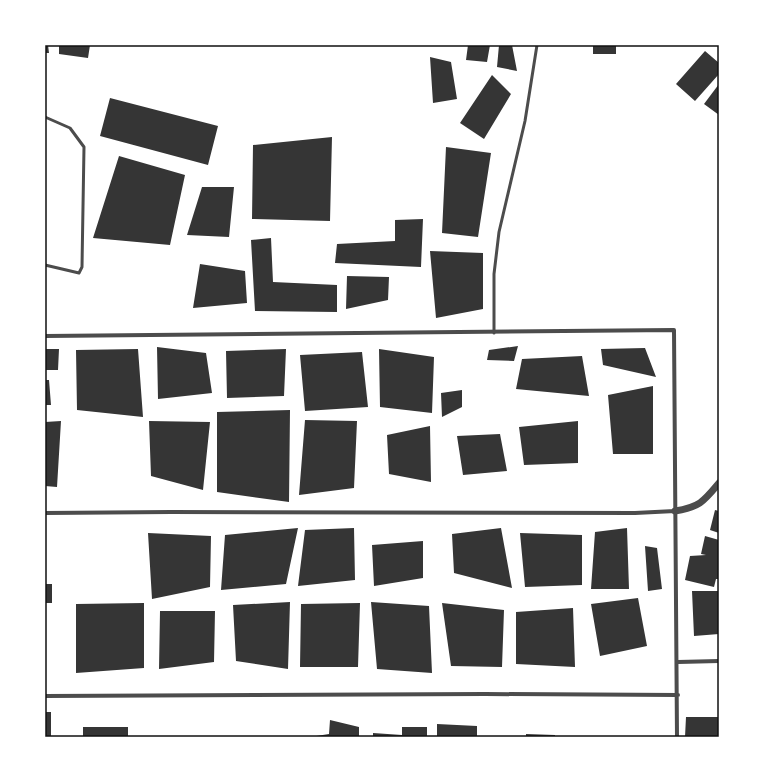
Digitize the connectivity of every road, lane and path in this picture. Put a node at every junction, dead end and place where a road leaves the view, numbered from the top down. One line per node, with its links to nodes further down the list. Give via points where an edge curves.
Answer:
1 (537, 45): 4 (lane, via 524,121 499,232 494,274)
2 (45, 117): 3 (lane, via 70,128 84,147 82,267 80,273)
3 (45, 265)
4 (494, 333): 5 (street); 7 (street, via 674,330)
5 (45, 336)
6 (719, 483): 7 (street, via 705,500 692,508)
7 (675, 511): 8 (street); 10 (street)
8 (45, 513)
9 (719, 660): 10 (street)
10 (678, 662): 11 (street)
11 (678, 695): 12 (street); 13 (street)
12 (45, 696)
13 (677, 737)

